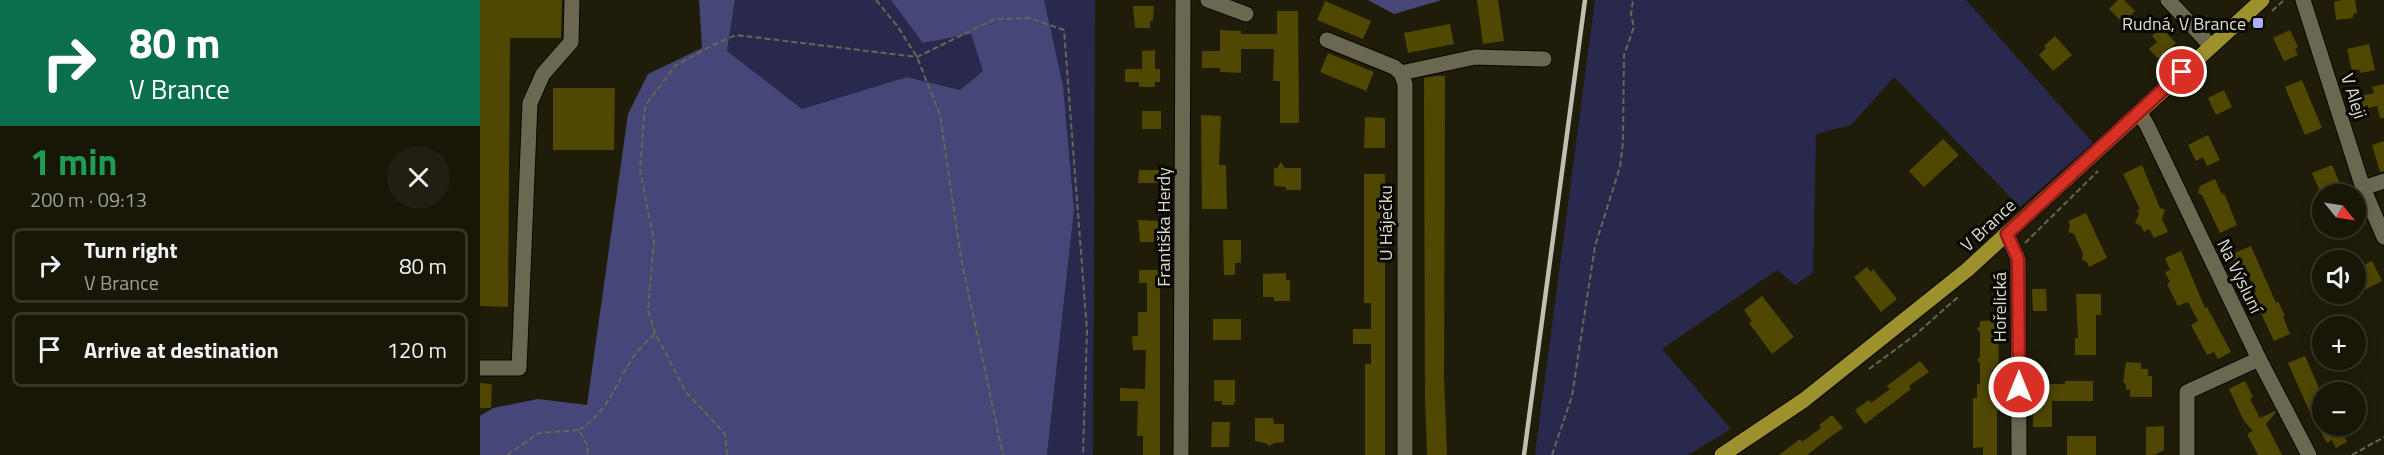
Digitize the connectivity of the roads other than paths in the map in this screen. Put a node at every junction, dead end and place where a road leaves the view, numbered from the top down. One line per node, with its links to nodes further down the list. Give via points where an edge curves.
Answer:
1 (572, 0): 20 (street, via 571,42 543,74 530,103 519,368)
2 (1183, 0): 21 (street, Františka Herdy)
3 (1208, 0): 7 (street)
4 (2168, 0): 9 (street)
5 (2262, 0): 9 (main road, V Brance)
6 (2303, 0): 14 (street, V Aleji)
7 (1246, 14)
8 (1327, 40): 11 (street)
9 (2211, 46): 12 (main road, V Brance)
10 (1544, 59): 11 (street, via 1475,57)
11 (1401, 73): 22 (street, U Háječku, via 1405,84)
12 (2139, 112): 17 (main road, V Brance); 19 (street, Na Výsluní)
13 (2384, 181): 15 (street)
14 (2362, 184)
15 (2366, 187)
16 (2366, 195): 18 (street, V Aleji)
17 (2007, 234): 23 (main road, V Brance, via 1864,354); 24 (street, Hořelická, via 2018,259)
18 (2384, 237)
19 (2259, 358): 25 (street, via 2187,392); 26 (street, Na Výsluní)
20 (480, 368)
21 (1181, 455)
22 (1405, 455)
23 (1722, 455)
24 (2019, 455)
25 (2187, 455)
26 (2309, 455)

